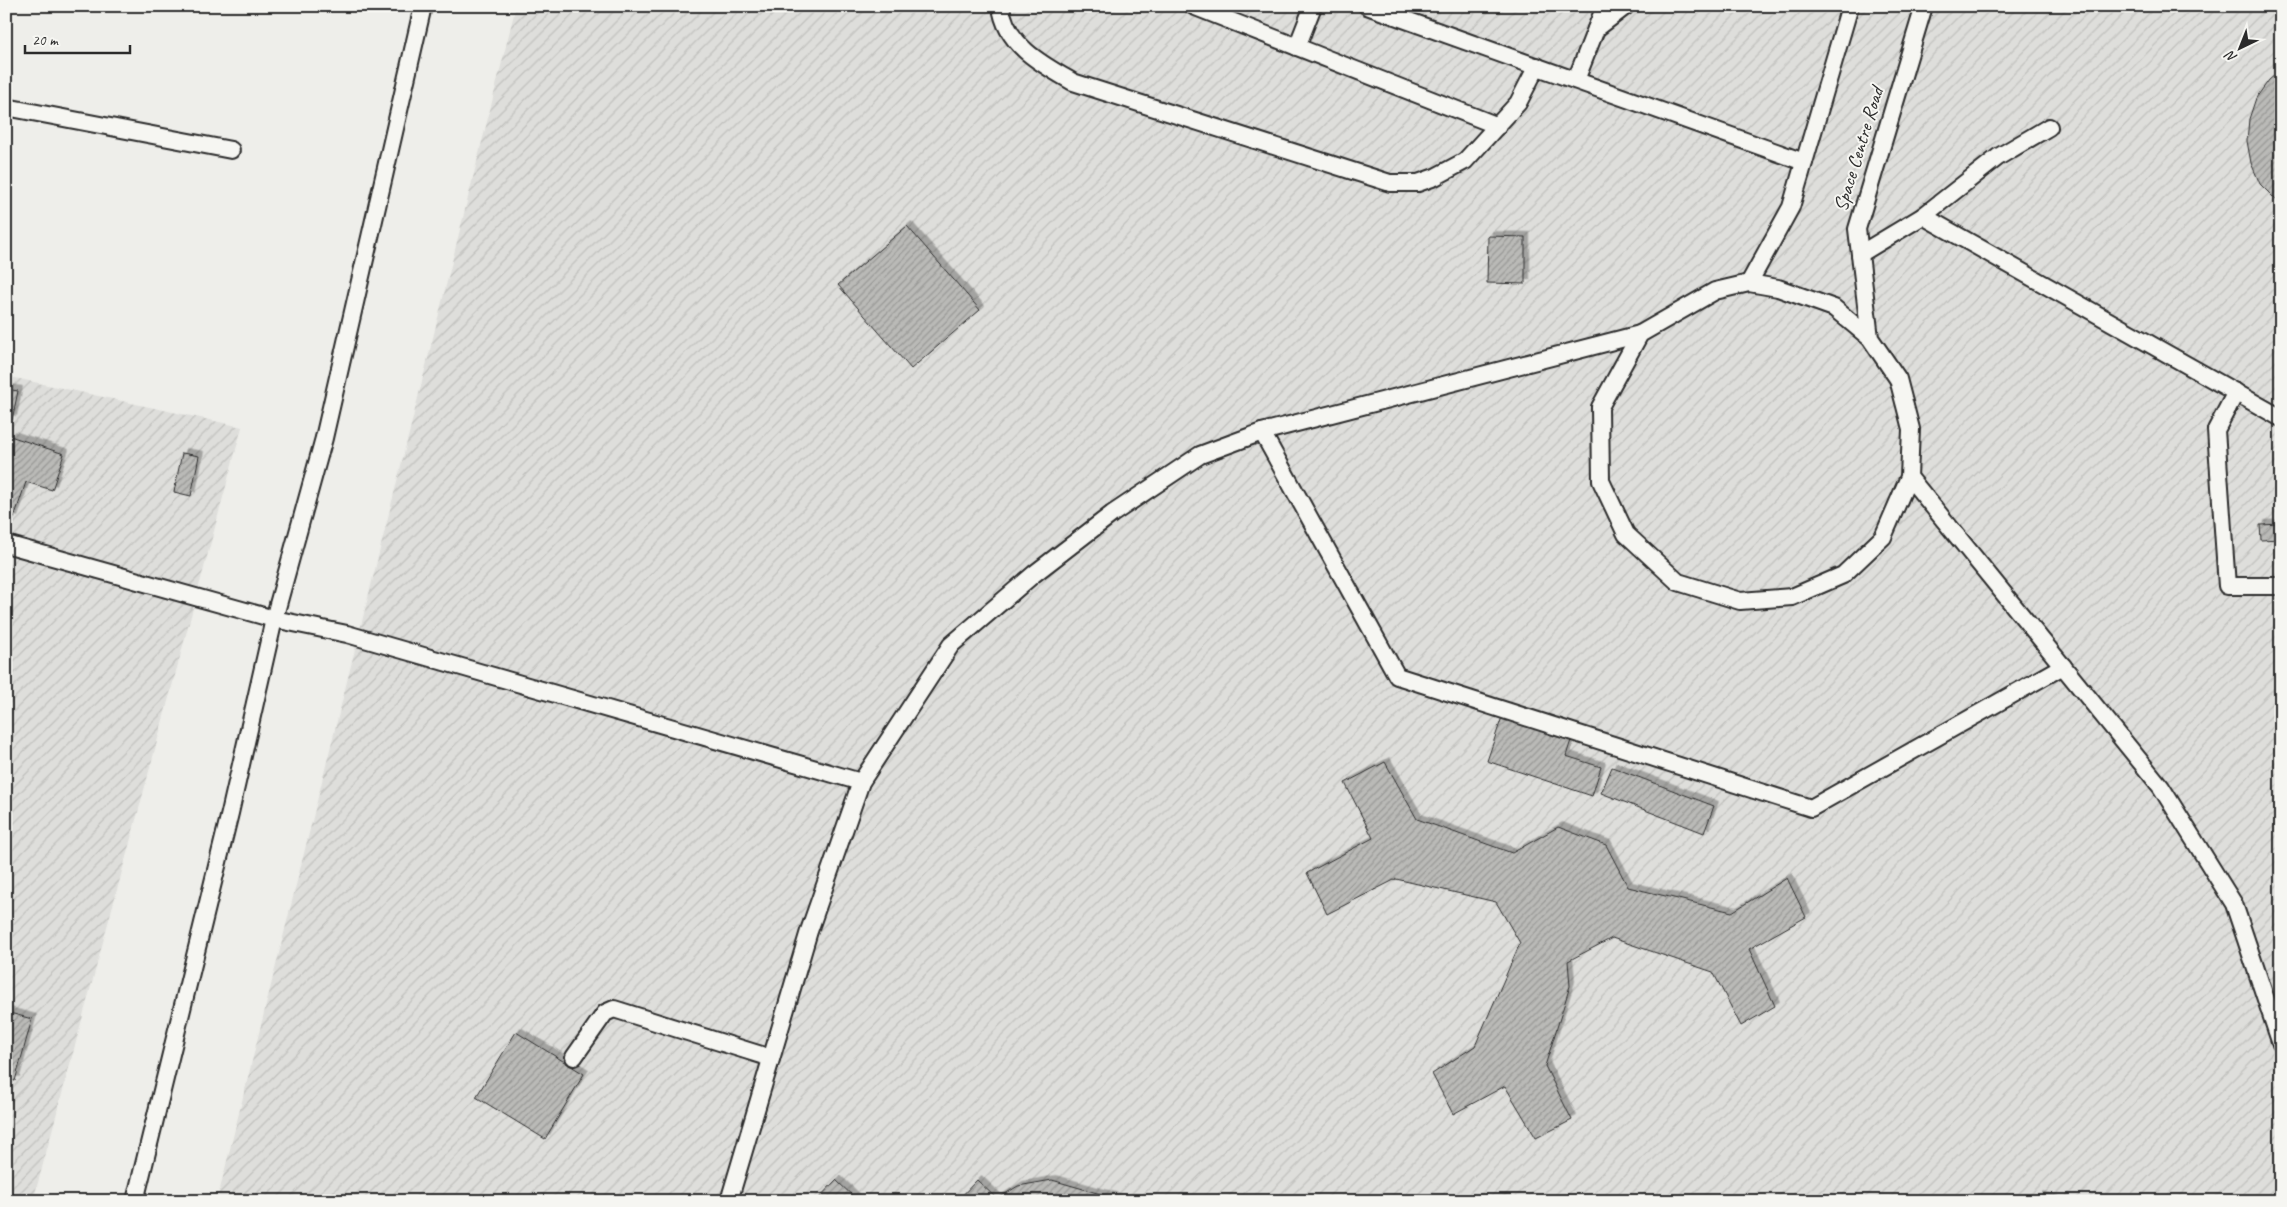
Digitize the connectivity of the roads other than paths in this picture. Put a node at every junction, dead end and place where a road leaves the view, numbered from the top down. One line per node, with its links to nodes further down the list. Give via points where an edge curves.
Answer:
1 (423, 6): 30 (lane, via 324,438)
2 (1001, 6): 15 (lane, via 1002,19 1019,45 1036,61 1073,82 1390,183 1418,182 1435,177 1465,160)
3 (1193, 6): 11 (lane)
4 (1313, 6): 11 (lane)
5 (1367, 6): 12 (lane)
6 (1605, 6): 10 (lane)
7 (1626, 6): 10 (lane)
8 (1850, 6): 18 (lane)
9 (1924, 6): 20 (lane, Space Centre Road, via 1857,228)
10 (1596, 29): 13 (lane)
11 (1297, 48): 15 (lane)
12 (1537, 66): 13 (lane); 15 (lane, via 1518,103)
13 (1576, 80): 18 (lane)
14 (6, 107): 17 (lane)
15 (1498, 126)
16 (2049, 126): 19 (lane, via 1998,157)
17 (231, 150)
18 (1804, 162): 21 (lane, via 1791,207)
19 (1923, 216): 20 (lane); 24 (lane)
20 (1860, 254): 23 (lane, Space Centre Road)
21 (1749, 283): 22 (lane, via 1715,291); 23 (lane, via 1778,288 1834,308)
22 (1640, 334): 26 (lane); 27 (lane, via 1600,407 1601,481 1626,534 1678,582 1740,601 1792,598 1843,575 1883,537)
23 (1870, 338): 27 (lane, via 1898,379 1911,429)
24 (2236, 392): 25 (lane); 29 (lane, via 2216,430 2227,586)
25 (2281, 418)
26 (1262, 432): 31 (lane, via 1397,676 1810,808); 32 (lane, via 1200,455 1112,514 950,644)
27 (1909, 477): 31 (lane)
28 (6, 544): 30 (lane)
29 (2281, 586)
30 (274, 619): 32 (lane, via 356,637); 36 (lane, via 230,814)
31 (2063, 666): 33 (lane, via 2161,787 2234,904)
32 (861, 782): 35 (lane, via 809,931)
33 (2281, 1044)
34 (574, 1057): 35 (lane, via 605,1014 614,1009)
35 (771, 1058): 37 (lane)
36 (135, 1201)
37 (728, 1201)

